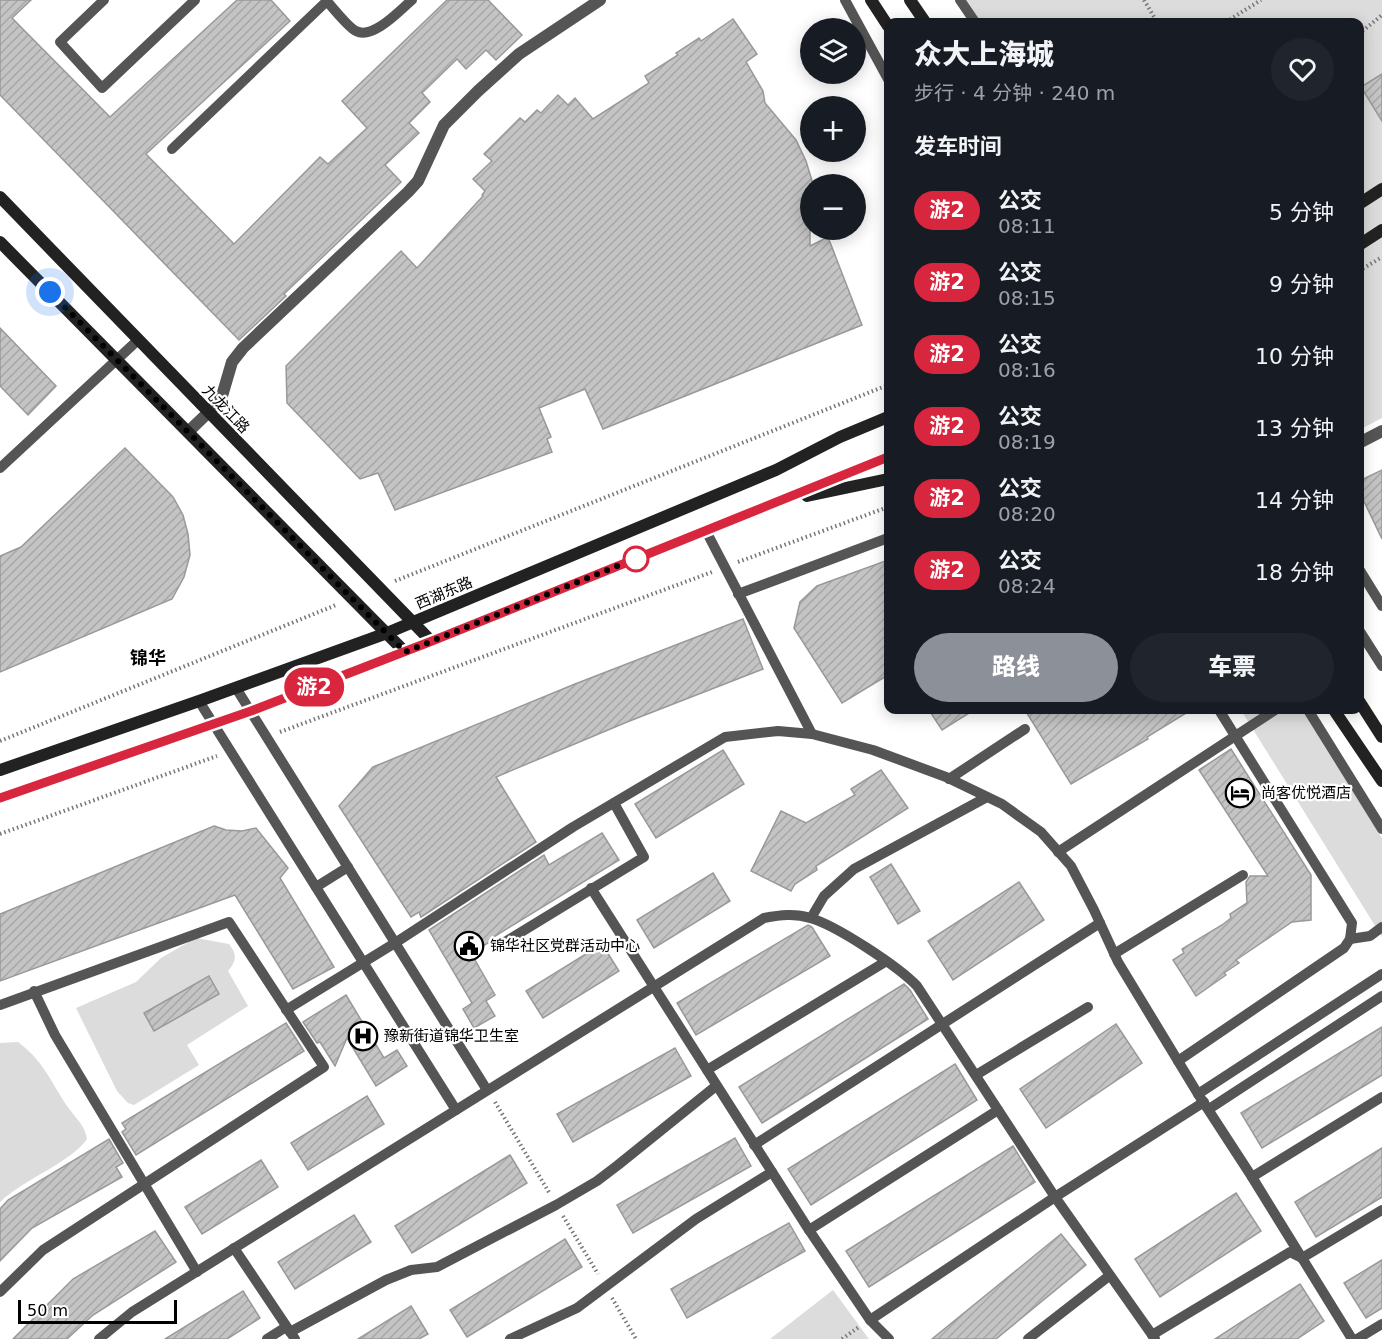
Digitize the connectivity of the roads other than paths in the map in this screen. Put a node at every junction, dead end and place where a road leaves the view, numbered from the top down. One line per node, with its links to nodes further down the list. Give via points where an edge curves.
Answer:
1 (104, 0): 2 (lane, via 60,42 102,88)
2 (195, 0)
3 (326, 0): 4 (lane, via 356,31 366,33 379,28); 14 (lane)
4 (412, 0)
5 (600, 0): 23 (street, via 519,54 444,125 418,181 243,348 232,362 222,396)
6 (845, 0): 13 (lane)
7 (871, 0): 12 (main road)
8 (910, 0): 10 (main road)
9 (960, 0): 11 (lane)
10 (922, 18)
11 (972, 18)
12 (884, 20)
13 (884, 72)
14 (172, 149)
15 (1382, 189): 17 (main road)
16 (0, 197): 21 (main road, 九龙江路)
17 (1364, 201)
18 (1382, 230): 20 (main road)
19 (0, 242): 22 (main road)
20 (1364, 242)
21 (138, 340): 22 (lane); 23 (main road, 九龙江路)
22 (116, 360): 26 (main road); 29 (lane)
23 (209, 412): 26 (street); 37 (main road, 九龙江路)
24 (884, 419): 37 (main road, 西湖东路, via 776,470)
25 (1382, 431): 27 (street)
26 (188, 432): 38 (main road)
27 (1364, 440)
28 (884, 459): 31 (main road)
29 (0, 468)
30 (884, 479): 31 (main road)
31 (774, 503): 32 (main road)
32 (706, 531): 35 (lane); 40 (main road)
33 (884, 539): 35 (lane)
34 (1364, 577): 36 (lane)
35 (738, 594): 53 (lane)
36 (1382, 606)
37 (413, 622): 38 (main road, 西湖东路); 40 (main road, 九龙江路)
38 (387, 633): 41 (main road); 43 (main road, 西湖东路)
39 (1364, 638): 42 (lane)
40 (432, 641): 41 (main road)
41 (405, 652): 46 (main road)
42 (1382, 666)
43 (236, 688): 44 (main road, 西湖东路); 46 (lane)
44 (199, 701): 51 (lane); 56 (main road, 西湖东路)
45 (1364, 709): 55 (main road)
46 (251, 711): 51 (main road); 64 (lane)
47 (1222, 714): 54 (lane)
48 (1269, 714): 54 (lane)
49 (1310, 714): 62 (lane)
50 (1337, 714): 58 (main road)
51 (214, 724): 60 (main road); 66 (lane)
52 (1025, 729): 57 (lane)
53 (812, 734): 57 (lane, via 873,750); 61 (lane, via 777,731 724,737)
54 (1235, 735): 63 (lane); 71 (lane, via 1352,923)
55 (1382, 737)
56 (0, 770)
57 (949, 778): 59 (lane)
58 (1382, 781)
59 (987, 797): 63 (lane, via 1041,832); 68 (lane, via 854,869 824,896)
60 (0, 798)
61 (614, 803): 67 (lane, via 644,857); 72 (lane)
62 (1382, 829)
63 (1058, 852): 69 (lane, via 1071,866)
64 (348, 867): 66 (lane); 72 (lane)
65 (1243, 875): 74 (lane)
66 (316, 887): 75 (lane)
67 (591, 888): 73 (lane); 78 (lane)
68 (811, 918): 76 (lane, via 840,931); 78 (lane, via 789,914 764,918)
69 (1100, 922): 74 (lane); 84 (lane)
70 (1382, 927): 71 (lane, via 1370,936)
71 (1350, 939): 85 (lane, via 1344,948)
72 (395, 942): 75 (lane); 89 (lane)
73 (500, 945)
74 (1114, 954): 85 (lane)
75 (363, 962): 83 (lane); 92 (lane)
76 (885, 962): 84 (lane, via 909,977); 86 (lane)
77 (1382, 974): 91 (lane)
78 (653, 987): 86 (lane); 89 (lane)
79 (34, 992): 81 (lane); 83 (lane, via 229,922); 97 (lane, via 55,1035)
80 (1382, 996): 91 (lane)
81 (0, 1005)
82 (1088, 1007): 87 (lane)
83 (286, 1010): 97 (lane, via 324,1067)
84 (942, 1025): 87 (lane); 94 (lane)
85 (1178, 1061): 91 (lane)
86 (706, 1070): 88 (lane)
87 (976, 1076): 93 (lane)
88 (716, 1086): 94 (lane); 108 (lane, via 597,1181 556,1205 437,1267 411,1270 386,1280)
89 (488, 1090): 92 (lane)
90 (1382, 1097): 96 (lane)
91 (1203, 1102): 96 (lane); 98 (lane)
92 (456, 1110): 101 (lane)
93 (998, 1110): 98 (lane); 100 (lane)
94 (754, 1144): 95 (lane)
95 (772, 1172): 100 (lane); 112 (lane, via 696,1219 577,1308)
96 (1252, 1177): 102 (lane)
97 (144, 1184): 103 (lane); 105 (lane, via 43,1250)
98 (1055, 1197): 104 (lane); 106 (lane)
99 (1382, 1210): 102 (lane)
100 (809, 1230): 106 (lane)
101 (234, 1248): 103 (lane); 108 (lane)
102 (1302, 1258): 109 (lane, via 1290,1252); 115 (lane)
103 (197, 1272): 110 (lane, via 132,1312)
104 (1109, 1276): 109 (lane); 114 (lane)
105 (0, 1292)
106 (870, 1320): 113 (lane)
107 (1382, 1324): 116 (lane)
108 (290, 1333): 111 (lane)
109 (1154, 1337)
110 (99, 1339)
111 (267, 1339)
112 (510, 1339)
113 (889, 1339)
114 (1028, 1339)
115 (1352, 1339)
116 (1357, 1339)

